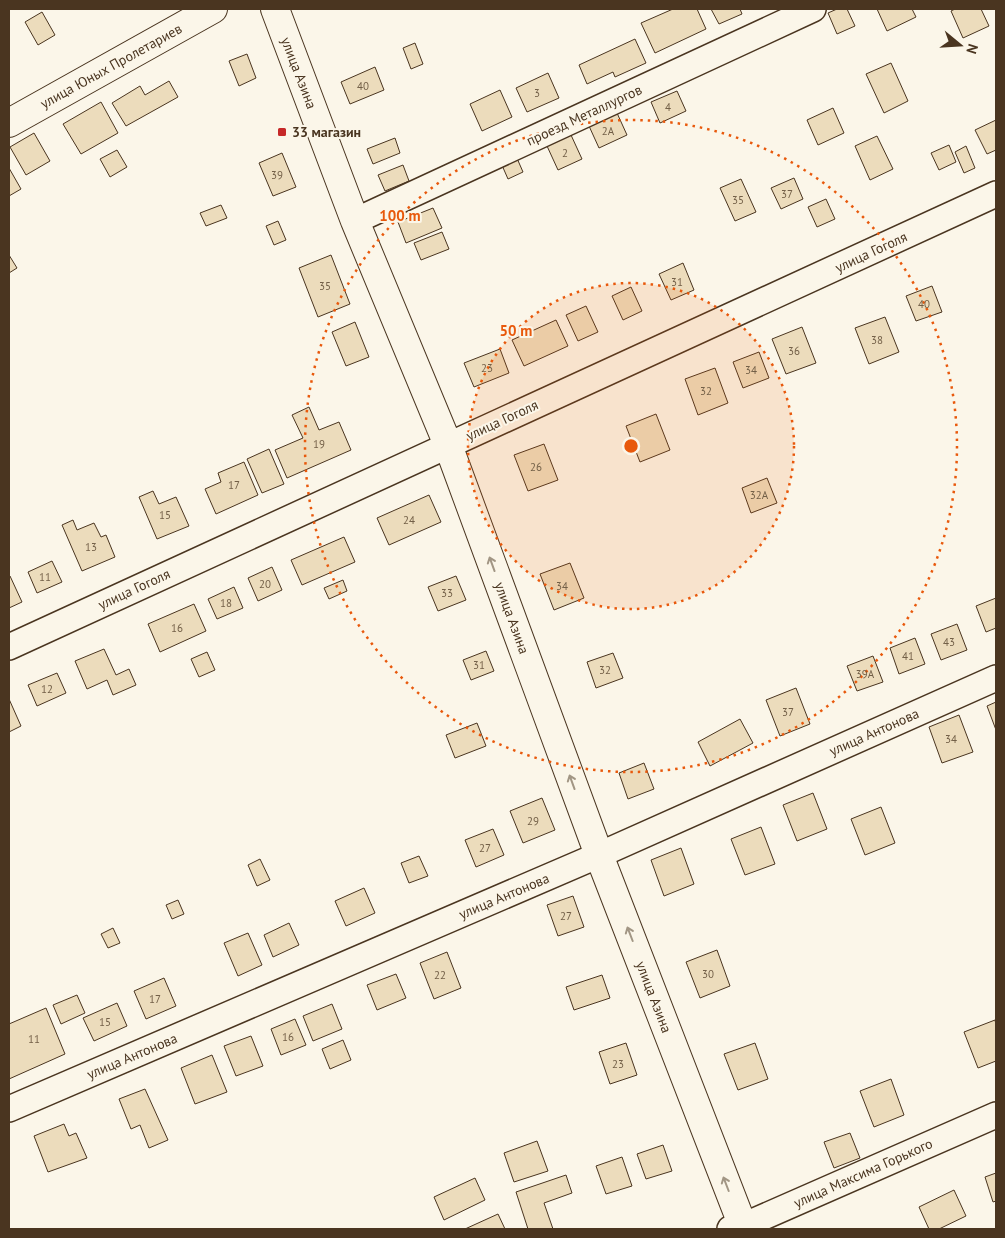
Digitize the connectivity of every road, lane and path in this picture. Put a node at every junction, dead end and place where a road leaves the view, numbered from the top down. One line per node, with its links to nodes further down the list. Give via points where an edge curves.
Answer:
1 (213, 9): 4 (main road, улица Юных Пролетариев)
2 (275, 9): 6 (main road, улица Азина)
3 (813, 9): 6 (street, проезд Металлургов)
4 (9, 123)
5 (996, 194): 7 (street, улица Гоголя)
6 (355, 220): 7 (main road, улица Азина)
7 (448, 445): 8 (street, улица Гоголя); 10 (main road, улица Азина, one-way to 7)
8 (9, 647)
9 (996, 678): 10 (street, улица Антонова)
10 (599, 855): 11 (street, улица Антонова); 13 (main road, улица Азина, one-way to 10)
11 (9, 1109)
12 (996, 1115): 13 (street, улица Максима Горького)
13 (739, 1228)

